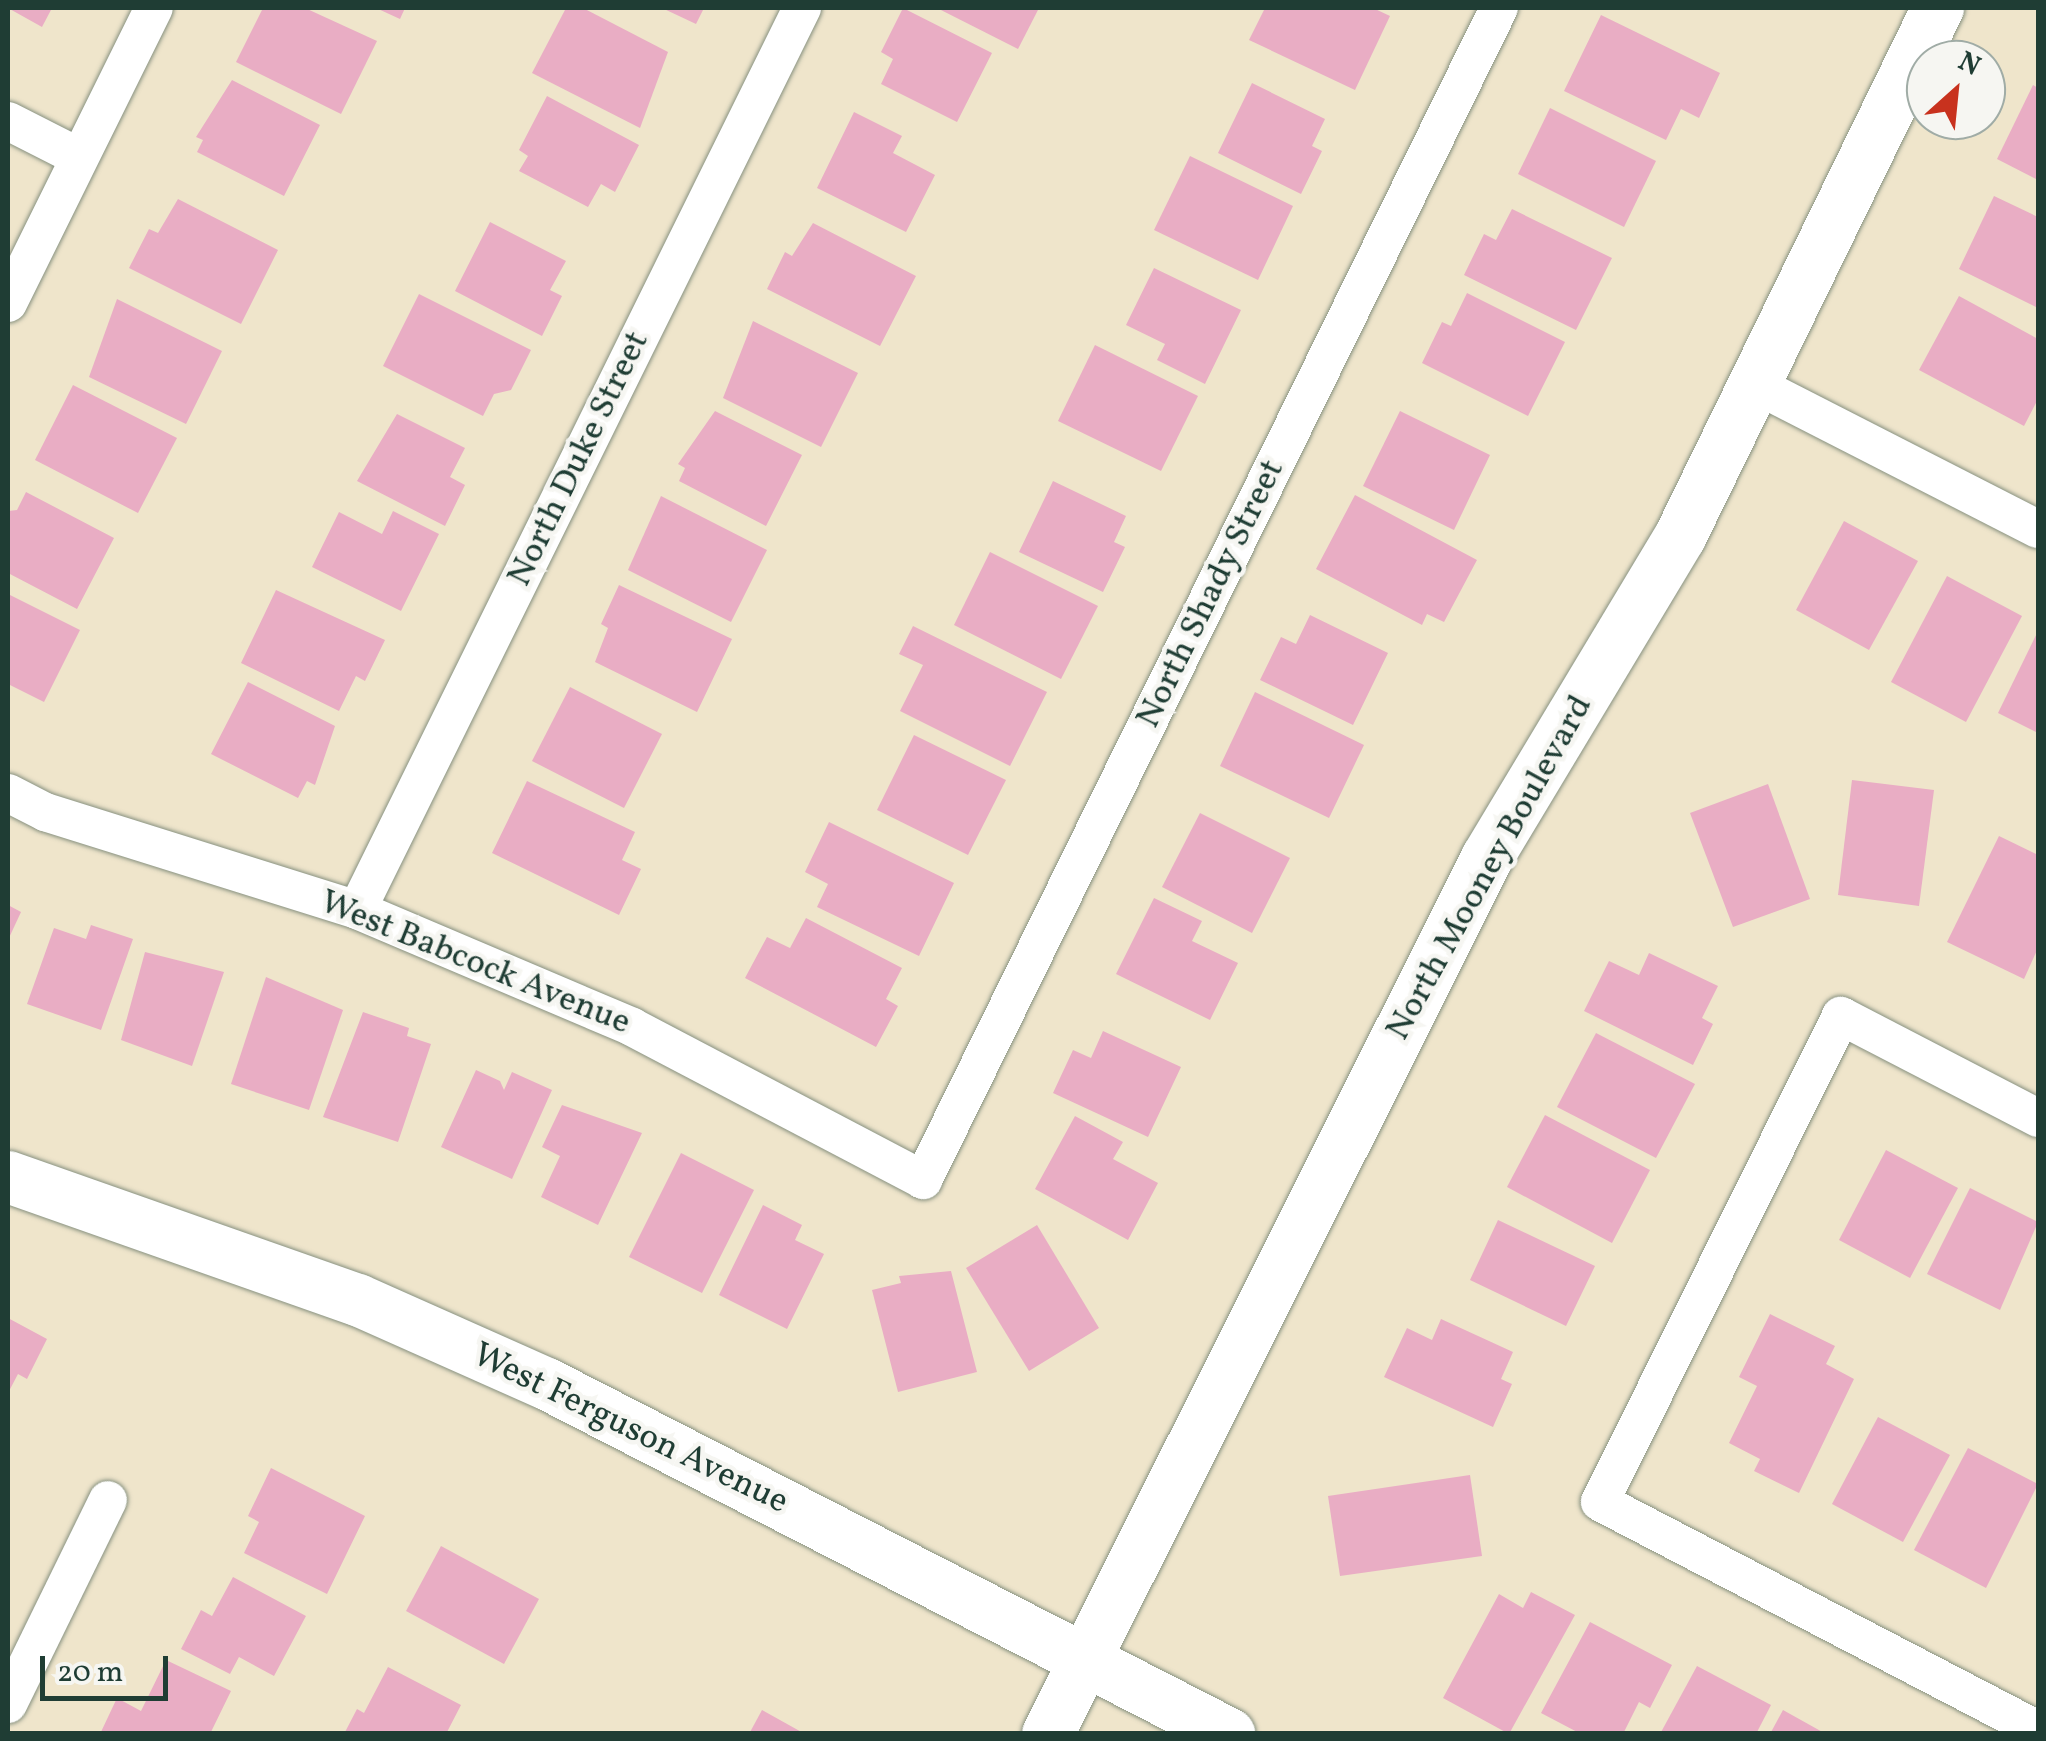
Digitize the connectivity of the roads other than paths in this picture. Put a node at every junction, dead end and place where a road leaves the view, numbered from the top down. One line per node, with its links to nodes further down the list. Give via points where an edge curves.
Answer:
1 (154, 8): 6 (street)
2 (802, 8): 11 (street, North Duke Street)
3 (1498, 8): 14 (street, North Shady Street)
4 (1938, 8): 8 (street, North Mooney Boulevard)
5 (8, 121): 6 (street)
6 (79, 157): 7 (street)
7 (8, 302)
8 (1758, 386): 9 (street); 16 (street, North Mooney Boulevard, via 1680,537 1487,858)
9 (2038, 529)
10 (8, 793): 11 (street, West Babcock Avenue, via 46,812)
11 (357, 910): 14 (street, West Babcock Avenue, via 632,1027)
12 (2038, 1118): 18 (street, via 1841,1016 1600,1502)
13 (8, 1176): 16 (street, West Ferguson Avenue, via 358,1300 530,1376)
14 (924, 1180)
15 (108, 1500): 17 (street)
16 (1085, 1658): 19 (street, North Mooney Boulevard); 20 (street, West Ferguson Avenue)
17 (8, 1704)
18 (2038, 1730)
19 (1048, 1734)
20 (1229, 1734)

